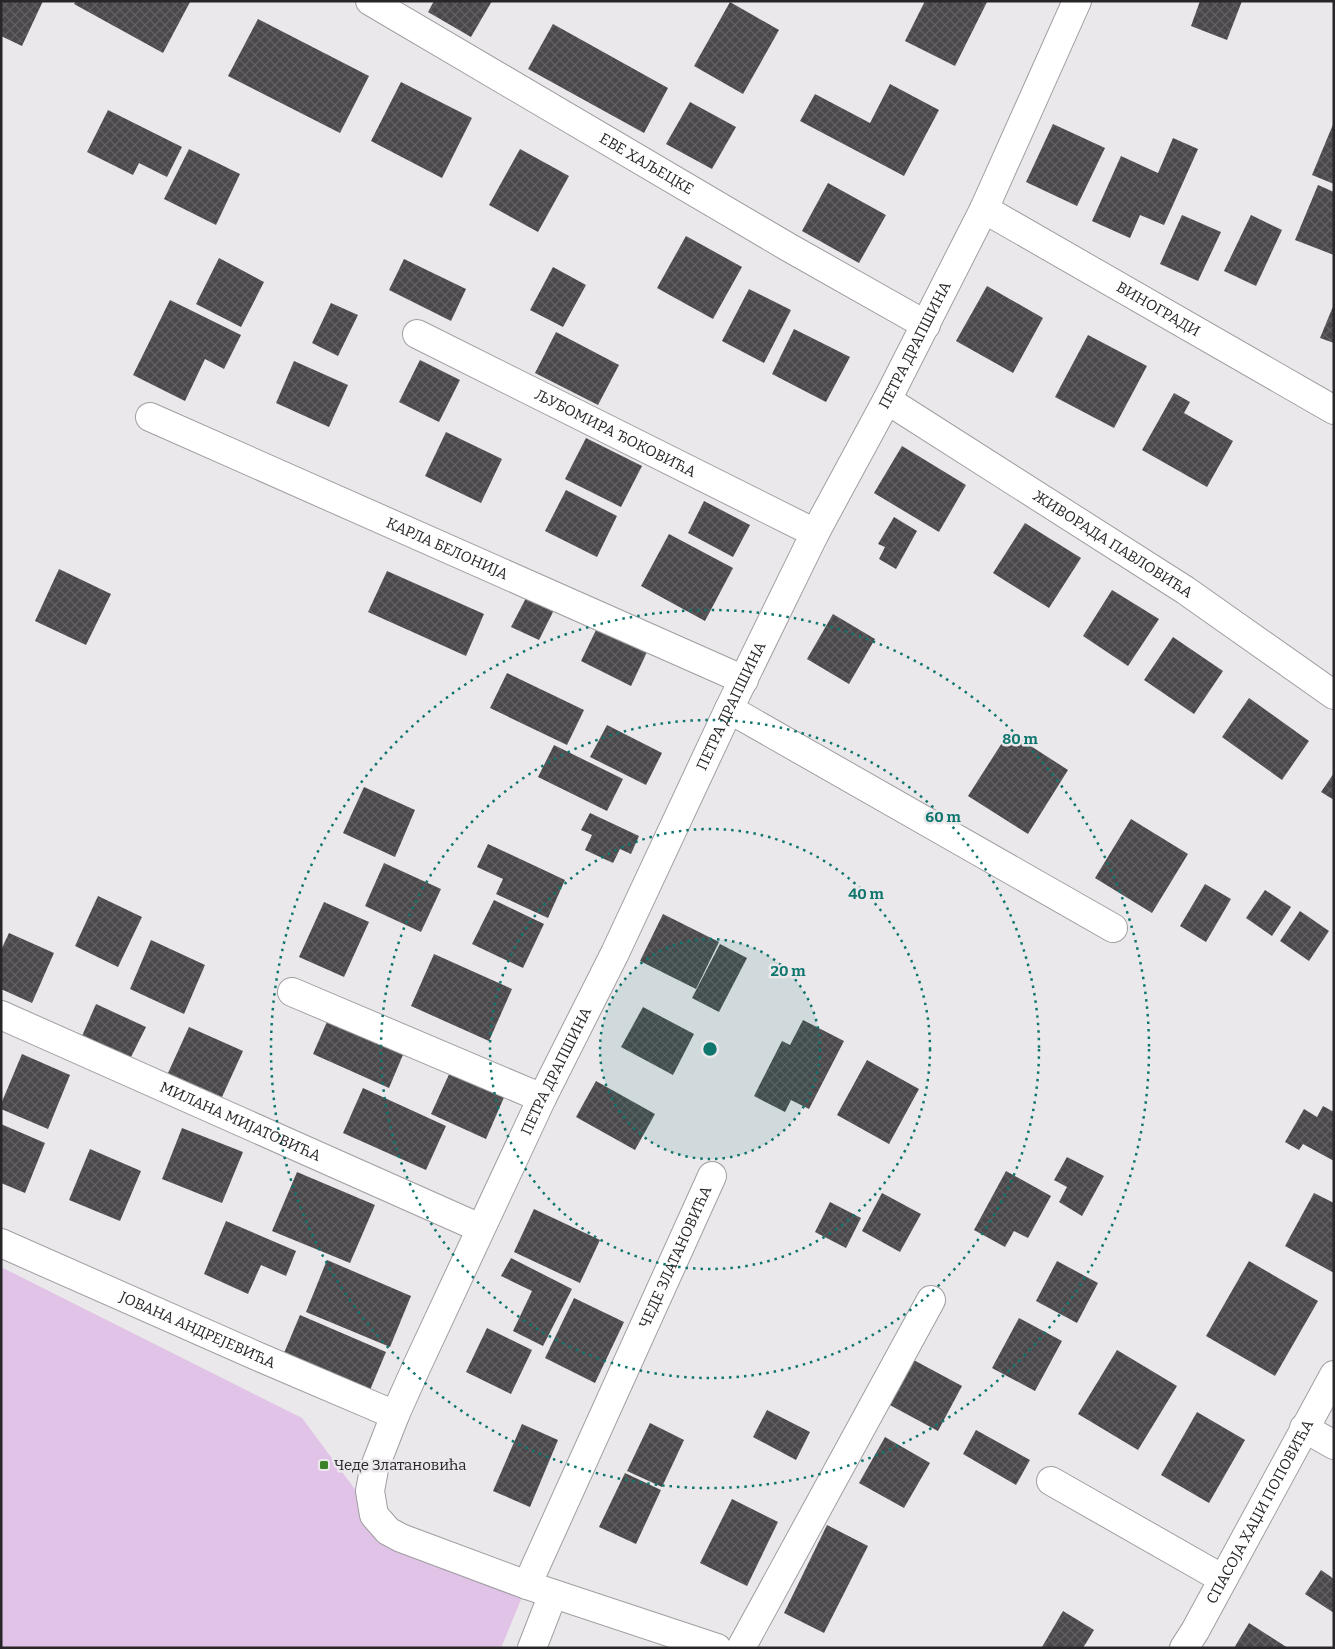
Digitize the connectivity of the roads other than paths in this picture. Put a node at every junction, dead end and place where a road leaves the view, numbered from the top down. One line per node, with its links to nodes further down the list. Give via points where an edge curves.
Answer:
1 (370, 1): 4 (street, ЕВЕ ХАЉЕЦКЕ)
2 (1077, 1): 3 (street, ПЕТРА ДРАПШИНА)
3 (984, 209): 4 (street, ПЕТРА ДРАПШИНА); 7 (street, ВИНОГРАДИ)
4 (926, 325): 6 (street, ПЕТРА ДРАПШИНА)
5 (416, 334): 9 (street, ЉУБОМИРА ЂОКОВИЋА)
6 (887, 400): 9 (street, ПЕТРА ДРАПШИНА); 11 (street, ЖИВОРАДА ПАВЛОВИЋА, via 1186,590)
7 (1334, 410)
8 (150, 417): 10 (street, КАРЛА БЕЛОНИЈА)
9 (815, 533): 10 (street, ПЕТРА ДРАПШИНА)
10 (744, 680): 12 (street, ПЕТРА ДРАПШИНА)
11 (1334, 696)
12 (729, 709): 13 (street); 16 (street, ПЕТРА ДРАПШИНА, via 615,953)
13 (1113, 928)
14 (292, 992): 16 (street)
15 (1, 1016): 18 (street, МИЛАНА МИЈАТОВИЋА)
16 (542, 1098): 18 (street, ПЕТРА ДРАПШИНА)
17 (712, 1176): 27 (street, ЧЕДЕ ЗЛАТАНОВИЋА)
18 (480, 1228): 22 (street, ПЕТРА ДРАПШИНА)
19 (1, 1243): 22 (street, ЈОВАНА АНДРЕЈЕВИЋА)
20 (931, 1300): 31 (street)
21 (1334, 1375): 23 (street, СПАСОЈА ХАЏИ ПОПОВИЋА)
22 (395, 1415): 27 (street, via 374,1469 370,1491 374,1514 388,1531 401,1538)
23 (1304, 1428): 24 (street); 26 (street, СПАСОЈА ХАЏИ ПОПОВИЋА)
24 (1334, 1445)
25 (1051, 1481): 26 (street)
26 (1223, 1579): 32 (street, СПАСОЈА ХАЏИ ПОПОВИЋА)
27 (527, 1585): 28 (street)
28 (553, 1594): 29 (street); 30 (street)
29 (532, 1648)
30 (717, 1648)
31 (741, 1648)
32 (1184, 1648)

